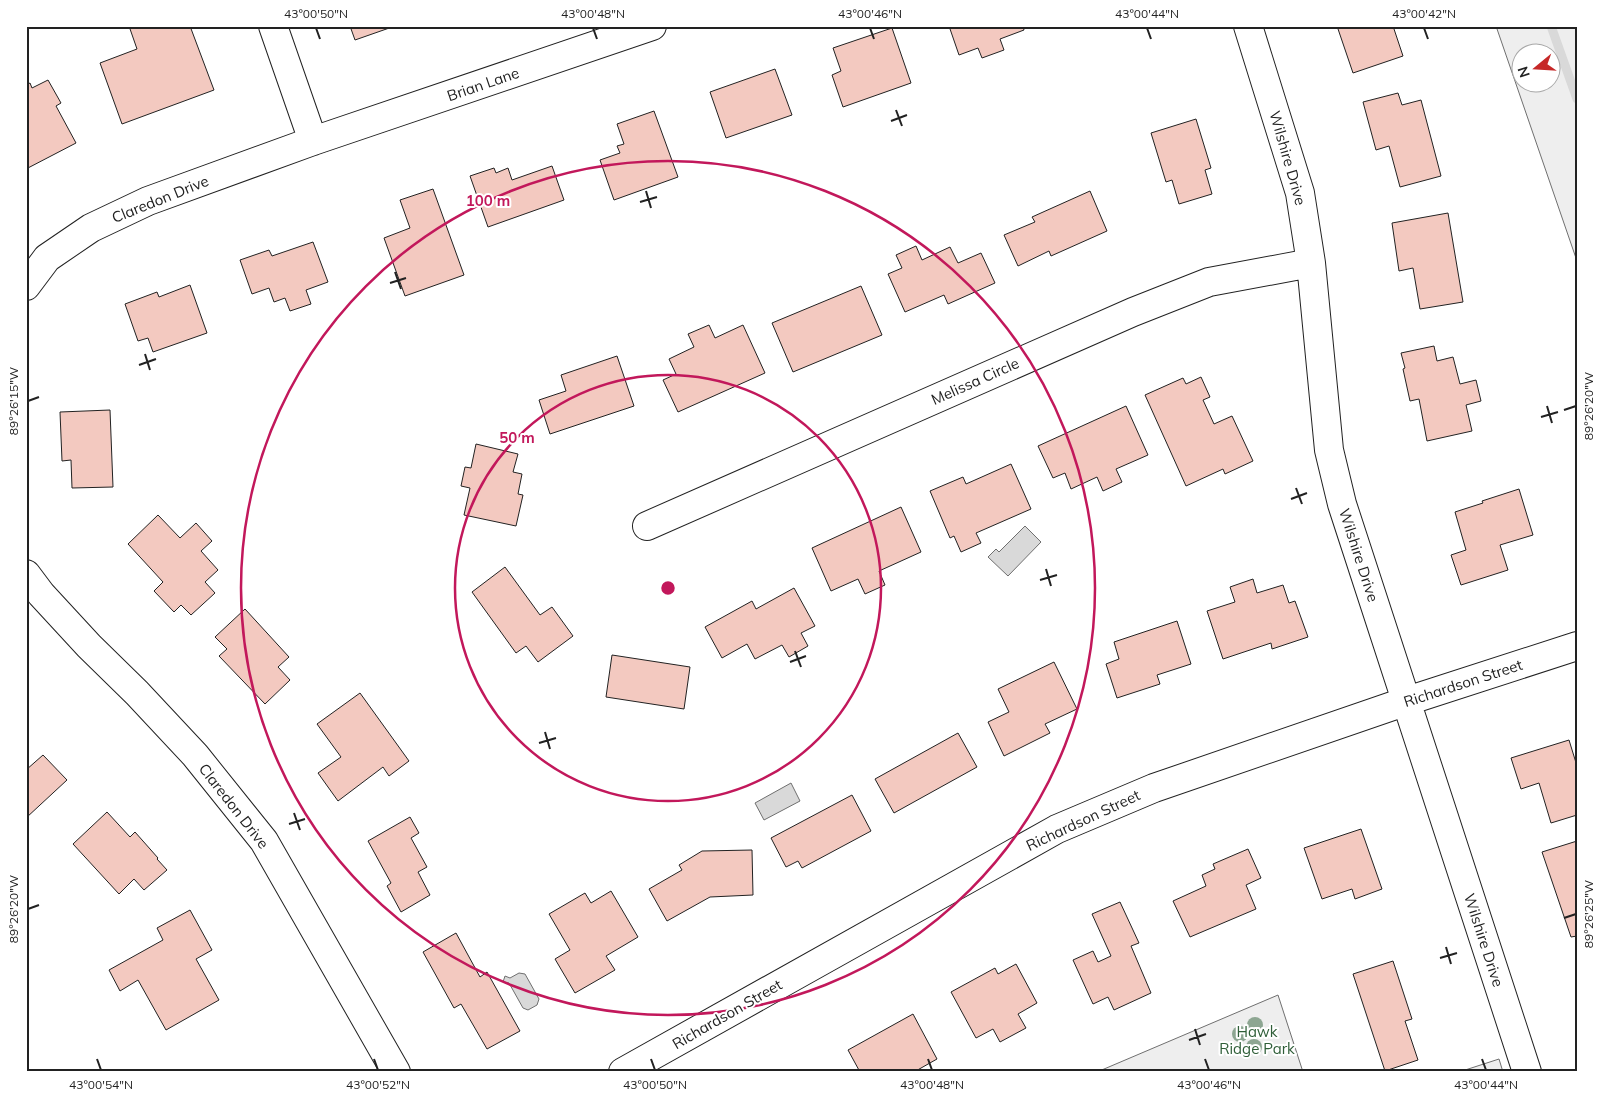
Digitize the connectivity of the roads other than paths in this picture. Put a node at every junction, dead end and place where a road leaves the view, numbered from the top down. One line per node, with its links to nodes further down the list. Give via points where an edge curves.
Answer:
1 (273, 26): 4 (street)
2 (652, 26): 4 (street, Brian Lane)
3 (1248, 26): 5 (street, Wilshire Drive, via 1300,193)
4 (313, 141): 6 (street, Claredon Drive, via 148,201 91,228 47,258)
5 (1312, 263): 7 (street, Melissa Circle, via 1209,282 1133,312); 10 (street, Wilshire Drive, via 1328,450 1342,504)
6 (26, 286)
7 (647, 526)
8 (26, 574): 11 (street, Claredon Drive, via 89,646 195,755 264,841)
9 (1577, 646): 10 (street, Richardson Street)
10 (1407, 701): 12 (street, Richardson Street, via 1154,788 1057,829); 13 (street, Wilshire Drive)
11 (396, 1072)
12 (623, 1072)
13 (1527, 1072)

